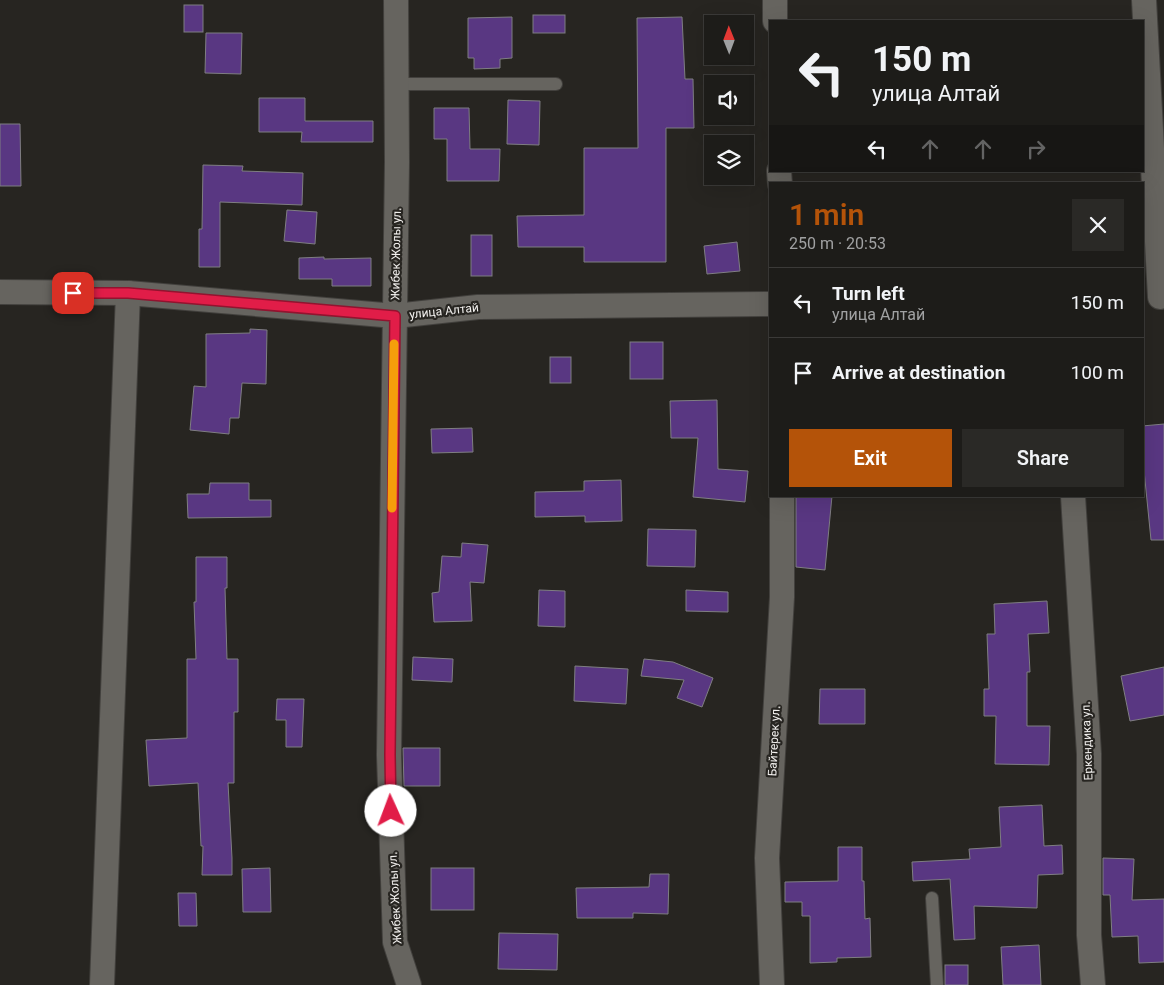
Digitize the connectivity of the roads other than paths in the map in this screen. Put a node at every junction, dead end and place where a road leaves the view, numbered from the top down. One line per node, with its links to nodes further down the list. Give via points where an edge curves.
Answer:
1 (396, 0): 5 (street, Жибек Жолы ул.)
2 (775, 0): 4 (street)
3 (1144, 0): 9 (street)
4 (775, 20)
5 (396, 84): 6 (lane); 11 (street, Жибек Жолы ул.)
6 (556, 84)
7 (0, 292): 8 (street, улица Алтай)
8 (128, 293): 11 (street, улица Алтай); 15 (street)
9 (1155, 297)
10 (769, 304): 11 (street, улица Алтай, via 478,306)
11 (395, 316): 16 (street, Жибек Жолы ул., via 390,755 395,942)
12 (782, 497): 17 (street, Байтерек ул., via 782,598 767,858)
13 (1073, 497): 19 (street, Еркендика ул., via 1089,754)
14 (932, 898): 18 (lane)
15 (102, 985)
16 (409, 985)
17 (772, 985)
18 (937, 985)
19 (1092, 985)

